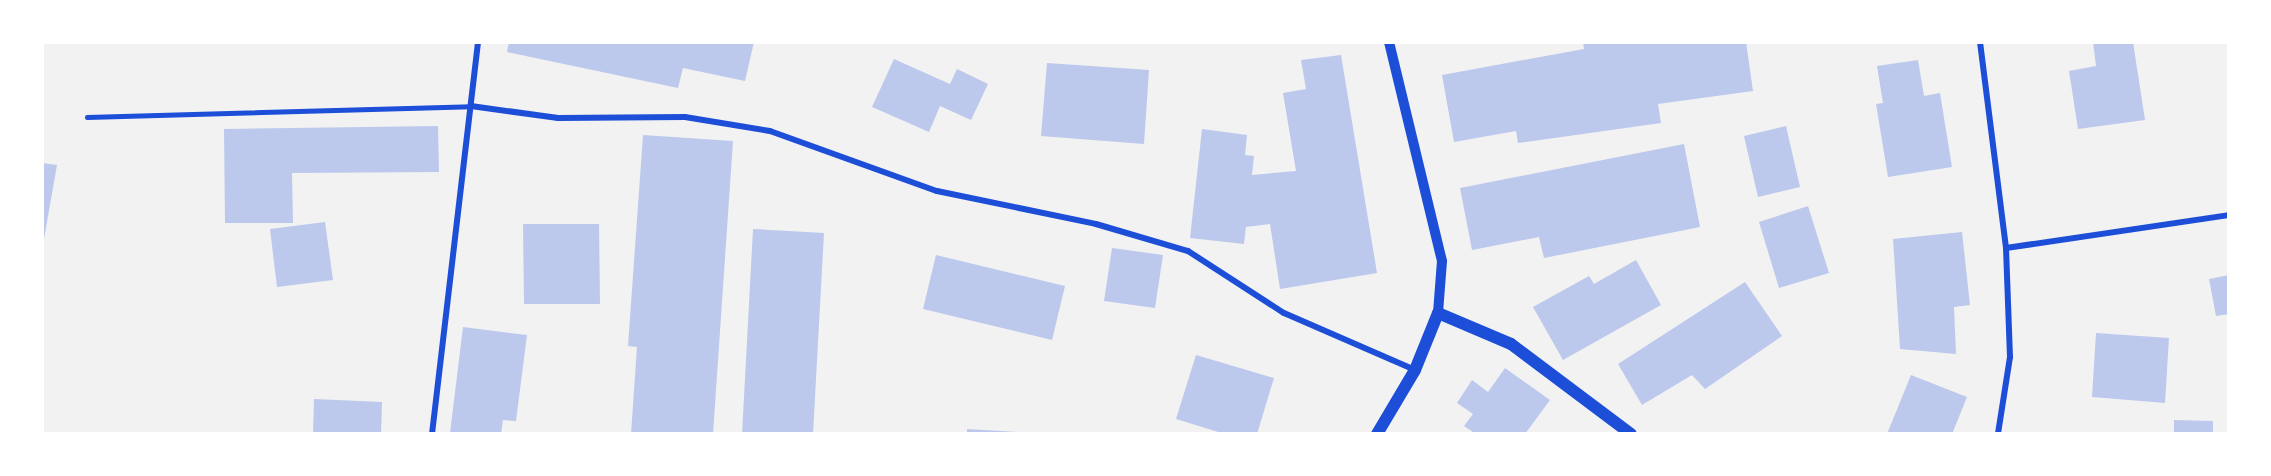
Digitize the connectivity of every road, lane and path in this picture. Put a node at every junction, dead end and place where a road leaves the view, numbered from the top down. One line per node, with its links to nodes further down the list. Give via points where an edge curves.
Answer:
1 (478, 42): 4 (street)
2 (1389, 42): 8 (street, via 1442,261)
3 (1980, 42): 7 (street)
4 (471, 106): 5 (lane); 9 (street, via 558,118 686,117 770,131 937,191 1096,224 1188,251 1284,313); 10 (street)
5 (87, 117)
6 (2229, 215): 7 (street)
7 (2006, 248): 13 (street, via 2010,357)
8 (1438, 314): 9 (main road); 12 (main road, via 1510,344)
9 (1415, 370): 11 (main road)
10 (432, 434)
11 (1377, 434)
12 (1631, 434)
13 (1998, 434)

